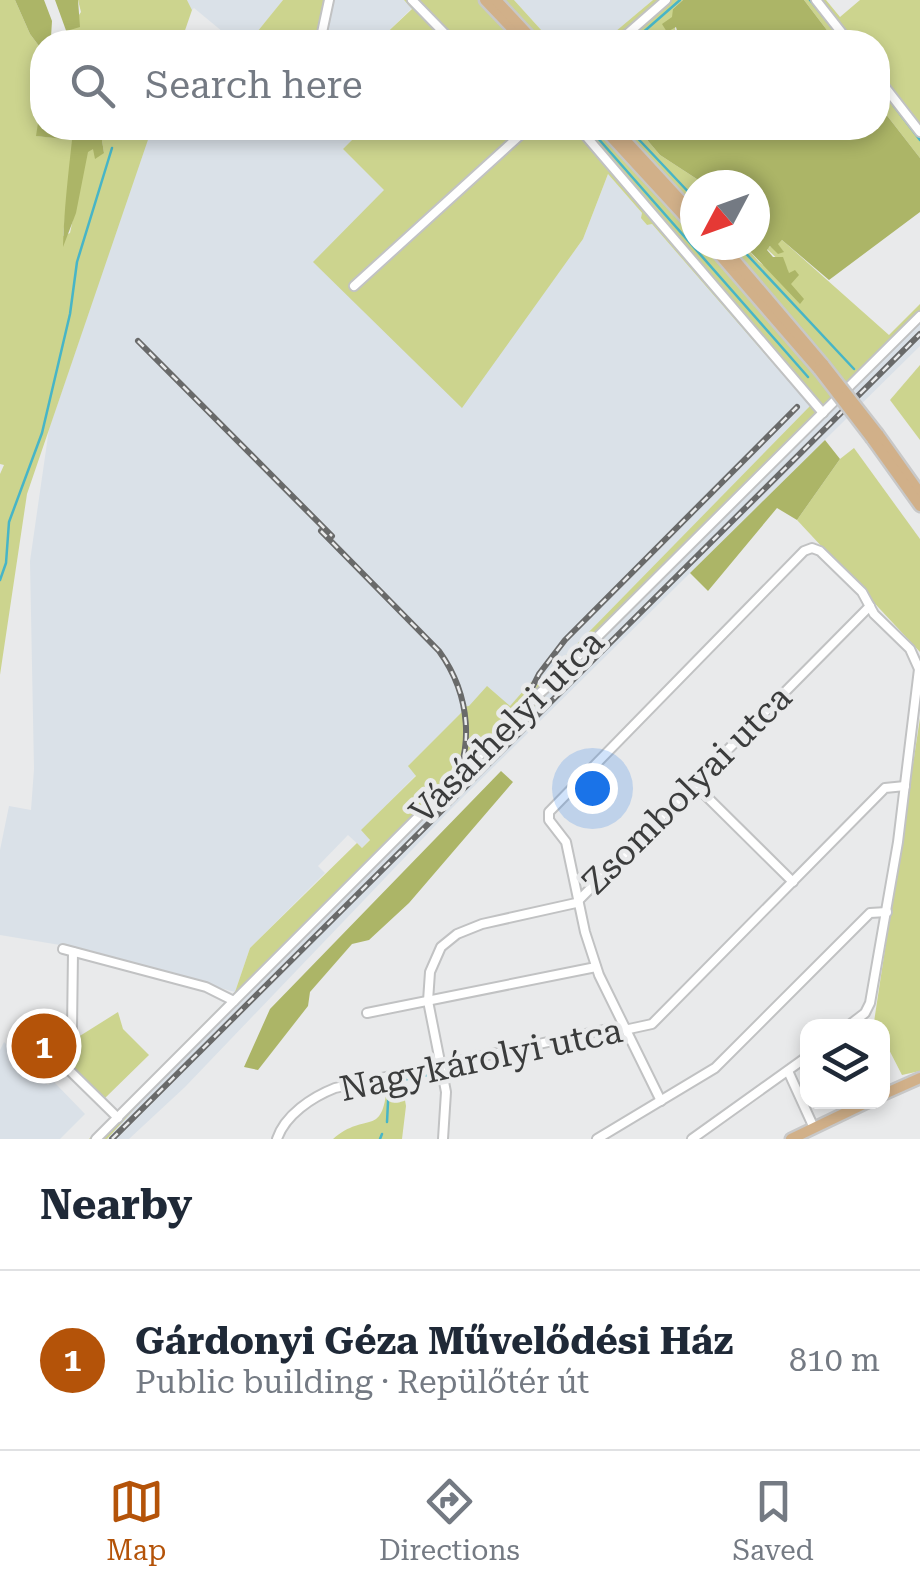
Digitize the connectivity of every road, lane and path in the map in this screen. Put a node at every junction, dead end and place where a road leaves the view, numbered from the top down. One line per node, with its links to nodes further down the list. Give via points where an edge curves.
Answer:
1 (329, 0): 7 (street)
2 (412, 0): 8 (street)
3 (485, 0): 9 (main road)
4 (496, 0): 10 (main road)
5 (666, 0): 11 (street)
6 (816, 0): 12 (street)
7 (323, 30)
8 (442, 30)
9 (514, 30)
10 (523, 30)
11 (632, 30)
12 (840, 30)
13 (890, 93): 14 (street)
14 (920, 132)
15 (515, 140): 23 (street)
16 (590, 140): 26 (street)
17 (614, 140): 20 (main road)
18 (625, 140): 19 (main road)
19 (680, 200)
20 (680, 212)
21 (725, 260): 25 (main road)
22 (734, 260): 25 (main road)
23 (354, 286)
24 (920, 316): 26 (street, Vásárhelyi utca)
25 (822, 367): 27 (main road, bridge)
26 (823, 412): 37 (street, Vásárhelyi utca)
27 (875, 437): 28 (main road); 29 (main road)
28 (920, 492)
29 (920, 506)
30 (870, 606): 31 (street, Zsombolyai utca); 32 (street, via 910,649 919,669); 34 (street, via 820,551 804,552 549,812 566,842)
31 (694, 784): 33 (street); 34 (street, Zsombolyai utca)
32 (905, 786): 33 (street, Nagykárolyi utca, via 885,788); 35 (street)
33 (793, 882): 41 (street, Nagykárolyi utca, via 657,1020)
34 (580, 899): 36 (street); 38 (street, Zsombolyai utca, via 458,934 432,963)
35 (887, 912): 40 (street, via 870,1003); 47 (street, via 870,914 721,1063)
36 (596, 966): 38 (street); 41 (street)
37 (234, 1001): 49 (street, Vásárhelyi utca); 49 (street, via 206,987 68,951 72,1030 65,1066)
38 (428, 1001): 39 (street); 43 (street, Zsombolyai utca)
39 (368, 1013)
40 (858, 1019)
41 (625, 1029): 43 (street, Nagykárolyi utca); 47 (street)
42 (800, 1062): 44 (street)
43 (441, 1065): 52 (street, Nagykárolyi utca, via 326,1091 290,1118); 53 (street, Zsombolyai utca)
44 (788, 1071): 50 (street); 55 (street)
45 (920, 1078): 46 (main road)
46 (890, 1091)
47 (660, 1101): 54 (street)
48 (853, 1109): 50 (main road)
49 (118, 1118): 51 (street, Vásárhelyi utca)
50 (814, 1128): 56 (main road)
51 (96, 1139)
52 (277, 1139)
53 (444, 1139)
54 (597, 1139)
55 (692, 1139)
56 (791, 1139)

